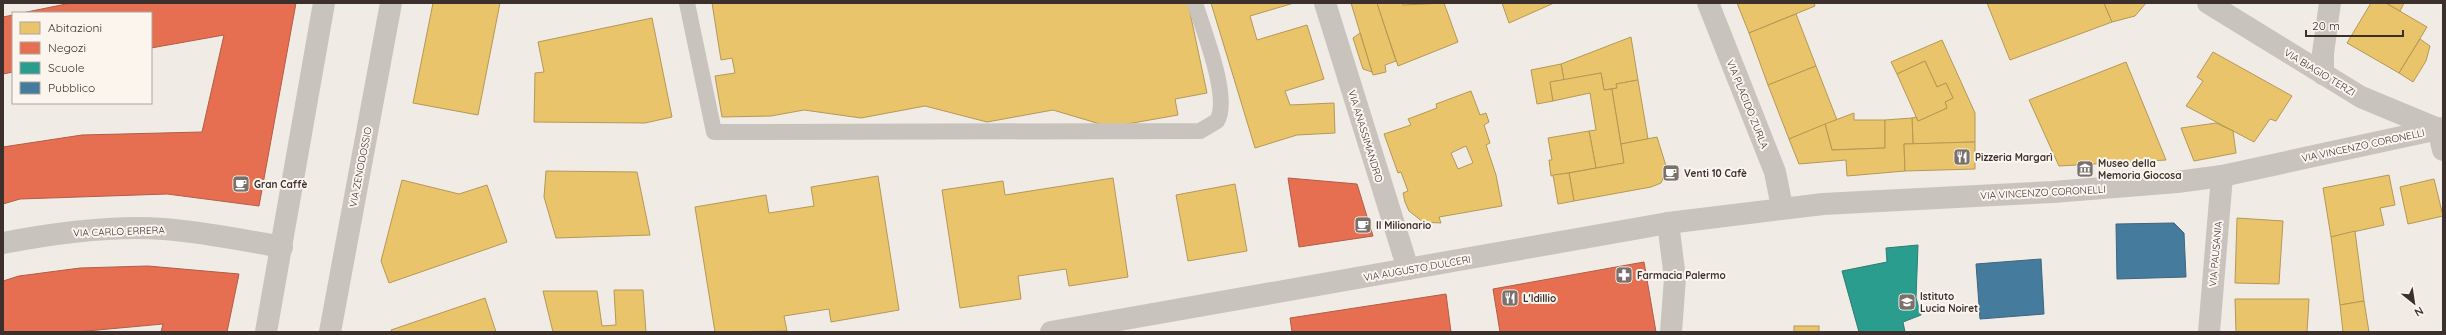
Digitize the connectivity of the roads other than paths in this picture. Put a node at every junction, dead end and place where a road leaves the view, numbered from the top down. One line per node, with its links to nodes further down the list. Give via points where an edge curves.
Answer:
1 (324, 3): 16 (street)
2 (391, 3): 20 (street, VIA ZENODOSSIO)
3 (687, 3): 4 (lane, via 714,132 1196,132 1217,121 1222,104 1220,88)
4 (1195, 3)
5 (1325, 3): 17 (street, VIA ANASSIMANDRO)
6 (1708, 3): 13 (street, VIA PLACIDO ZURLA, via 1775,172)
7 (2208, 3): 9 (street, VIA BIAGIO TERZI)
8 (2330, 3): 9 (street, via 2323,53)
9 (2323, 74): 10 (street, VIA BIAGIO TERZI, via 2361,96)
10 (2441, 128): 11 (street); 12 (street, VIA VINCENZO CORONELLI)
11 (2443, 150)
12 (2222, 176): 13 (street, VIA VINCENZO CORONELLI, via 2133,186); 23 (street, VIA PAUSANIA)
13 (1782, 208): 14 (street, VIA AUGUSTO DULCERI)
14 (1668, 223): 17 (street, VIA AUGUSTO DULCERI); 22 (street, via 1675,278)
15 (3, 243): 16 (street, VIA CARLO ERRERA, via 72,233 162,229 199,232)
16 (282, 247): 19 (street)
17 (1408, 269): 18 (street, VIA AUGUSTO DULCERI)
18 (1127, 326): 21 (street, VIA AUGUSTO DULCERI)
19 (266, 332)
20 (330, 332)
21 (1051, 332)
22 (1671, 332)
23 (2209, 332)

